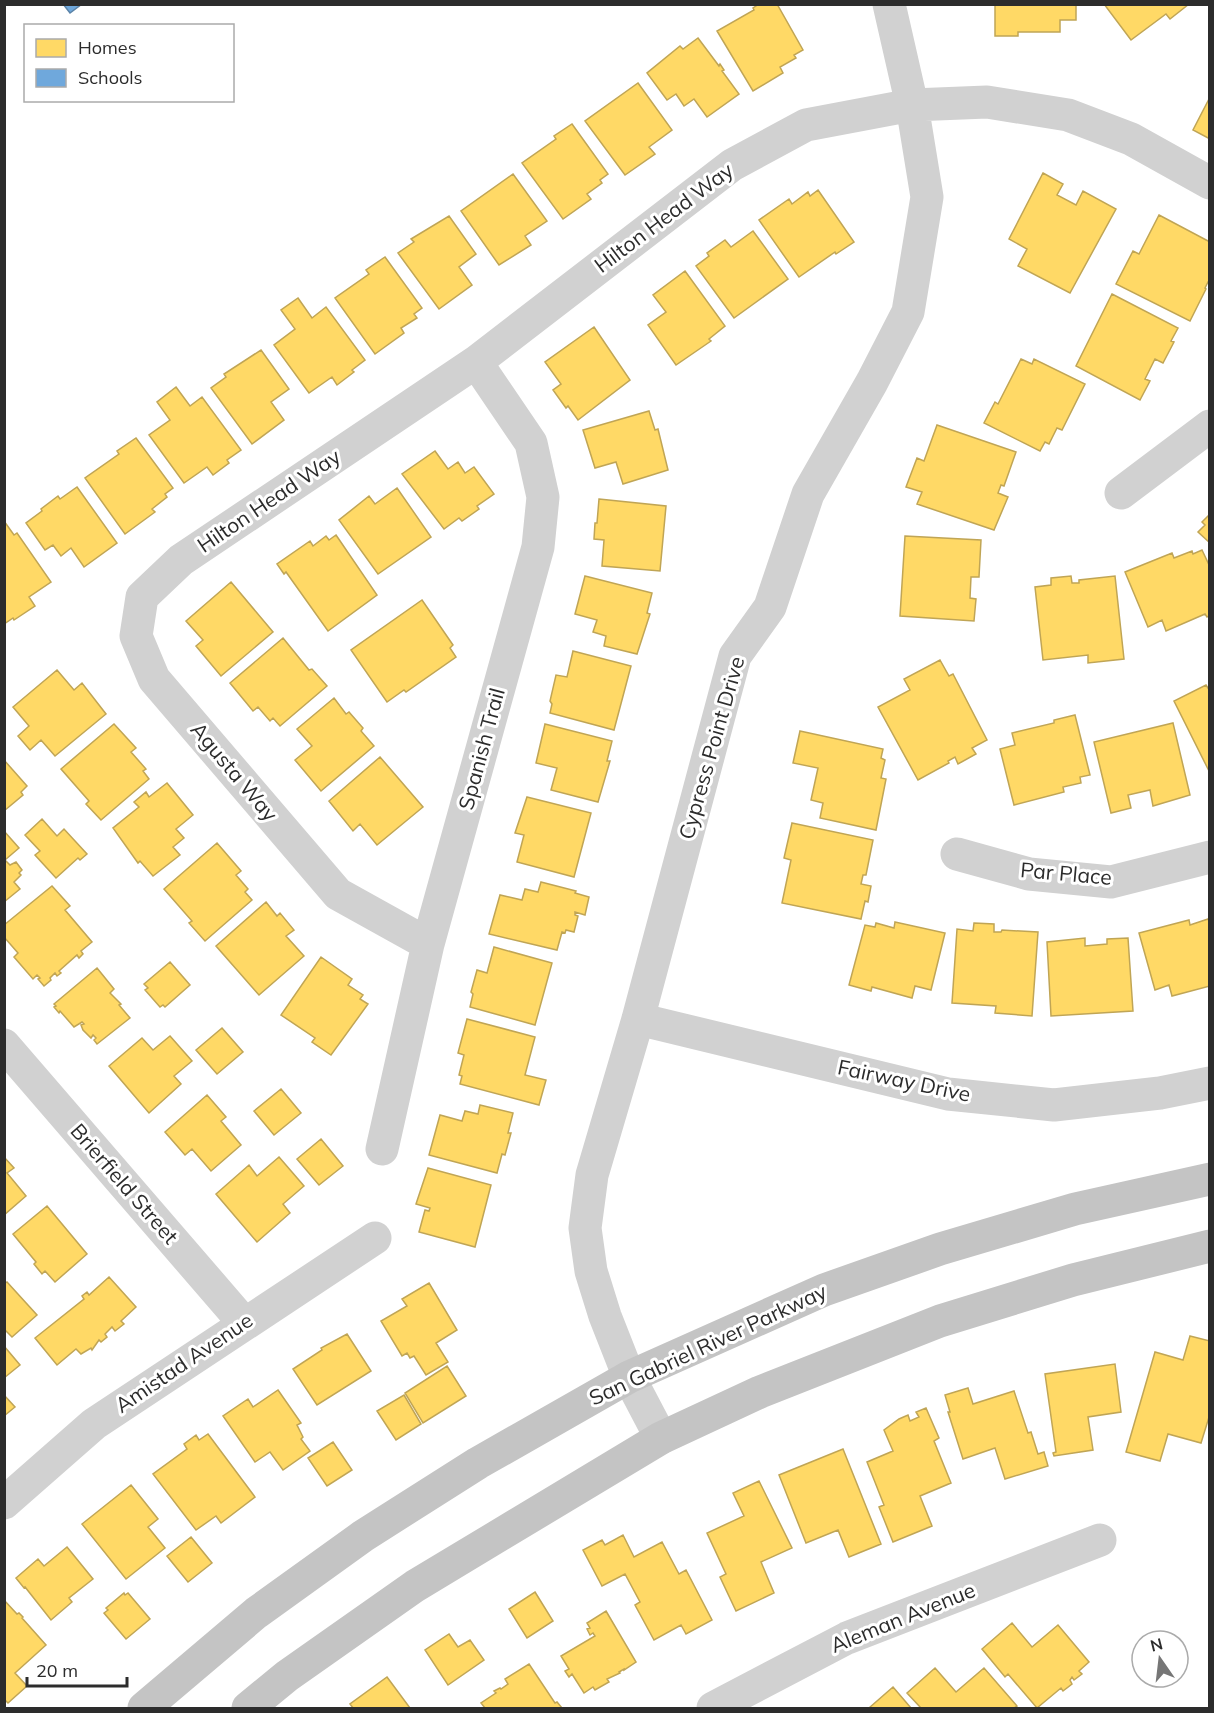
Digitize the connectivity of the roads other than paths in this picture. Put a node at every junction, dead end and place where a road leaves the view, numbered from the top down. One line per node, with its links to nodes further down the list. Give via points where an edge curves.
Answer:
1 (889, 4): 2 (street, Cypress Point Drive)
2 (912, 105): 3 (street, Hilton Head Way, via 987,102 1068,115 1131,139); 4 (street, Hilton Head Way, via 806,125 732,165); 11 (street, Cypress Point Drive, via 927,196 908,312 808,494 770,607 735,656)
3 (1209, 183)
4 (476, 362): 7 (street, Hilton Head Way); 10 (street, Spanish Trail, via 531,443 543,497 538,547)
5 (1209, 426): 6 (street)
6 (1121, 493)
7 (181, 560): 10 (street, Agusta Way, via 142,597 136,636 154,679 338,894)
8 (957, 854): 9 (street, Par Place, via 1029,874 1111,882)
9 (1209, 857)
10 (428, 945): 14 (street, Spanish Trail)
11 (638, 1019): 13 (street, Fairway Drive, via 948,1094 1054,1105 1160,1093); 19 (street, Cypress Point Drive, via 592,1175 585,1228 591,1271)
12 (4, 1045): 18 (street, Brierfield Street)
13 (1209, 1083)
14 (382, 1149)
15 (1209, 1179): 19 (main road, San Gabriel River Parkway, via 1075,1209 940,1249 824,1290)
16 (375, 1238): 18 (street, Amistad Avenue)
17 (1209, 1246): 20 (main road, via 1073,1280 940,1322 760,1392)
18 (244, 1323): 21 (street, Amistad Avenue, via 94,1424)
19 (629, 1377): 20 (street, Cypress Point Drive); 23 (main road, San Gabriel River Parkway, via 478,1463 363,1536 256,1613)
20 (662, 1438): 24 (main road, via 415,1586 286,1676)
21 (4, 1503)
22 (1100, 1540): 25 (street, Aleman Avenue, via 847,1638)
23 (144, 1708)
24 (249, 1708)
25 (713, 1708)

